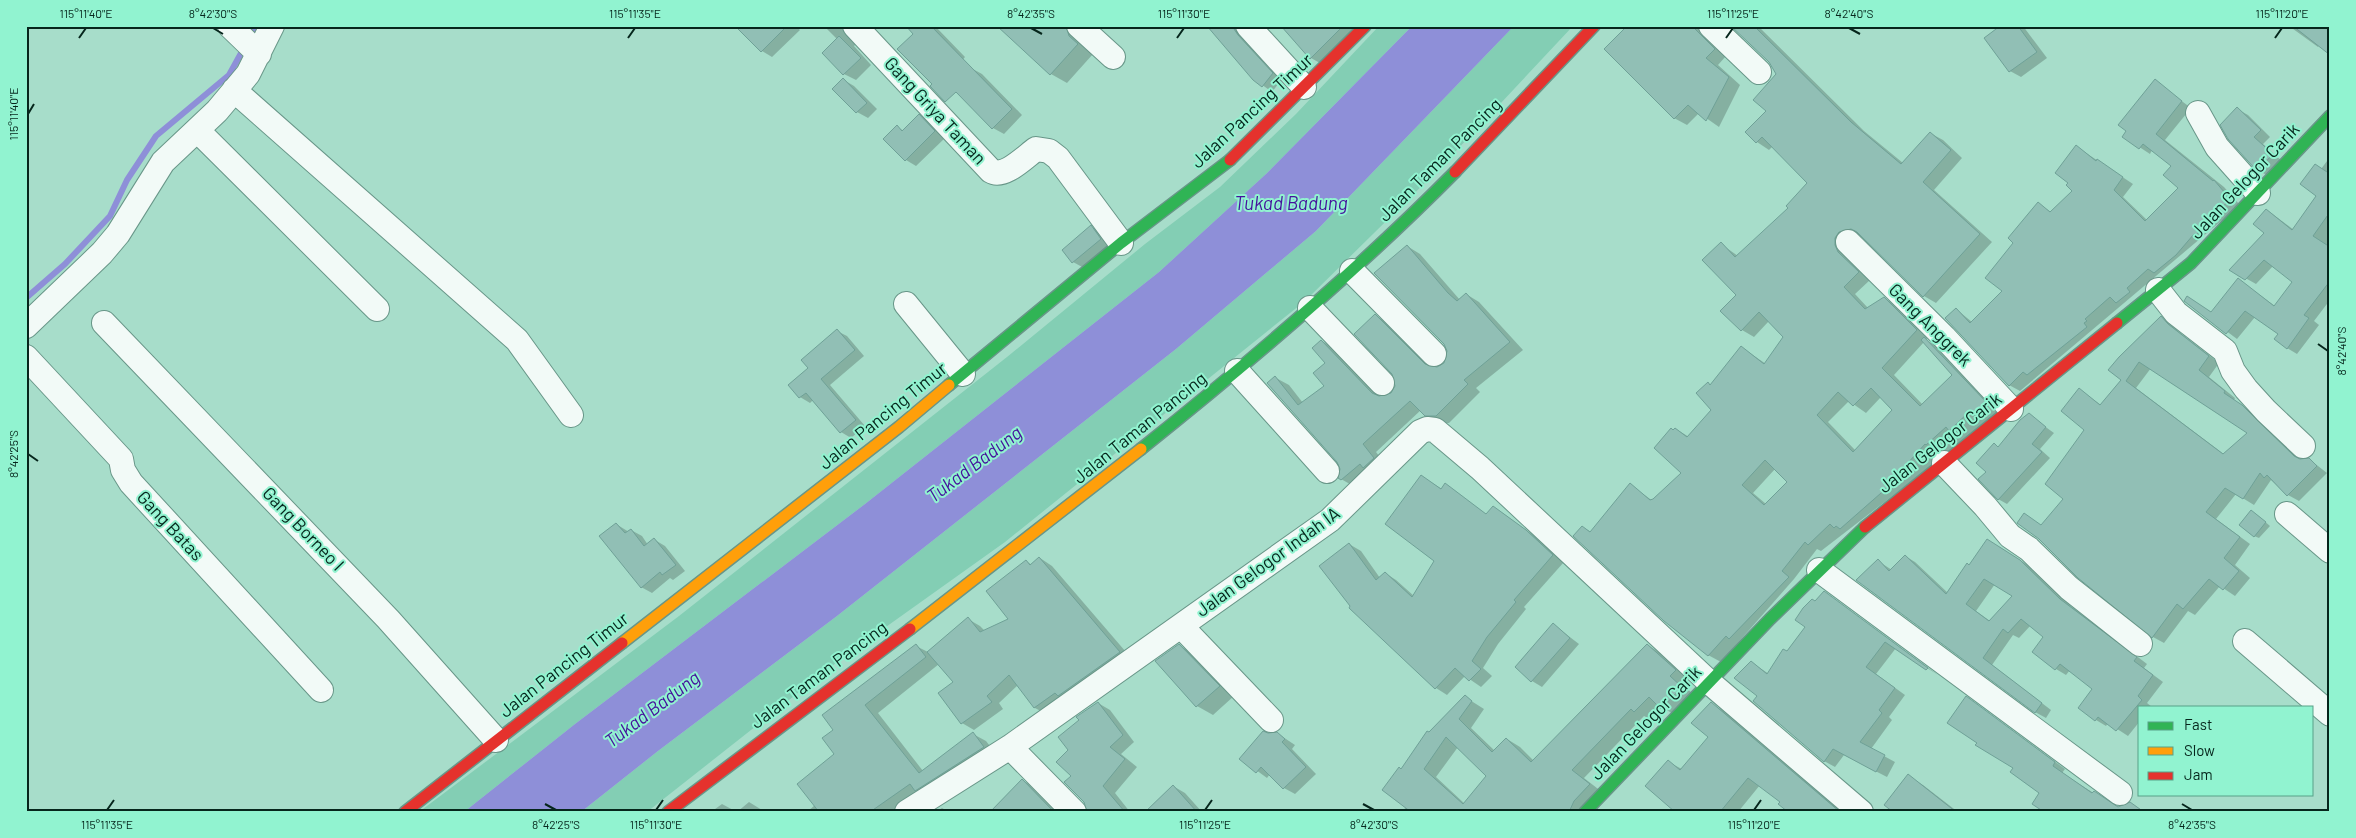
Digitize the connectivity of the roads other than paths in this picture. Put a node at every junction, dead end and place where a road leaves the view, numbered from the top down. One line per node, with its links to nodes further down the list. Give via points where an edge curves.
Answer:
1 (272, 26): 8 (street)
2 (855, 26): 18 (street, Gang Griya Taman, via 991,171 1004,172 1036,149 1049,151 1058,158)
3 (1079, 26): 9 (street)
4 (1248, 26): 11 (street)
5 (1365, 26): 11 (street, Jalan Pancing Timur)
6 (1594, 26): 19 (street, Jalan Taman Pancing, via 1507,119)
7 (1711, 26): 10 (street)
8 (247, 43): 12 (street, via 248,74)
9 (1113, 57)
10 (1759, 72)
11 (1304, 87): 18 (street, Jalan Pancing Timur, via 1226,164)
12 (234, 90): 15 (street); 32 (street, via 516,340)
13 (2198, 113): 16 (street, via 2217,147)
14 (2330, 116): 16 (street, Jalan Gelogor Carik)
15 (197, 130): 23 (street); 25 (street, via 163,162 118,234 102,253)
16 (2258, 193): 20 (street, Jalan Gelogor Carik, via 2192,263)
17 (1848, 242): 31 (street, Gang Anggrek)
18 (1121, 243): 29 (street, Jalan Pancing Timur)
19 (1352, 271): 22 (street, Jalan Taman Pancing); 26 (street)
20 (2158, 290): 31 (street, Jalan Gelogor Carik); 33 (street, via 2176,313 2226,351 2246,390)
21 (906, 304): 29 (street)
22 (1310, 308): 28 (street, Jalan Taman Pancing); 30 (street)
23 (377, 309)
24 (104, 323): 46 (street, Gang Borneo I, via 388,619)
25 (26, 326)
26 (1434, 354)
27 (26, 357): 43 (street, Gang Batas, via 121,459 131,484)
28 (1237, 371): 35 (street); 50 (street, Jalan Taman Pancing, via 1081,498)
29 (963, 374): 46 (street, Jalan Pancing Timur)
30 (1382, 383)
31 (2011, 409): 34 (street, Jalan Gelogor Carik)
32 (571, 415)
33 (2303, 446)
34 (1944, 463): 38 (street, Jalan Gelogor Carik, via 1885,509); 41 (street, via 2010,536)
35 (1327, 471)
36 (2287, 514): 37 (street)
37 (2330, 552)
38 (1819, 570): 42 (street, Jalan Gelogor Carik); 48 (street)
39 (1180, 626): 42 (street, Jalan Gelogor Indah IA, via 1330,520 1420,432 1432,429 1486,474); 45 (street); 47 (street, Jalan Gelogor Indah IA)
40 (2245, 641): 44 (street)
41 (2140, 644)
42 (1709, 682): 53 (street, Jalan Gelogor Carik); 54 (street)
43 (321, 690)
44 (2330, 714)
45 (1271, 720)
46 (496, 740): 49 (street, Jalan Pancing Timur)
47 (1010, 747): 51 (street, Jalan Gelogor Indah IA); 52 (street)
48 (2120, 792)
49 (405, 812)
50 (668, 812)
51 (907, 812)
52 (1074, 812)
53 (1585, 812)
54 (1861, 812)

